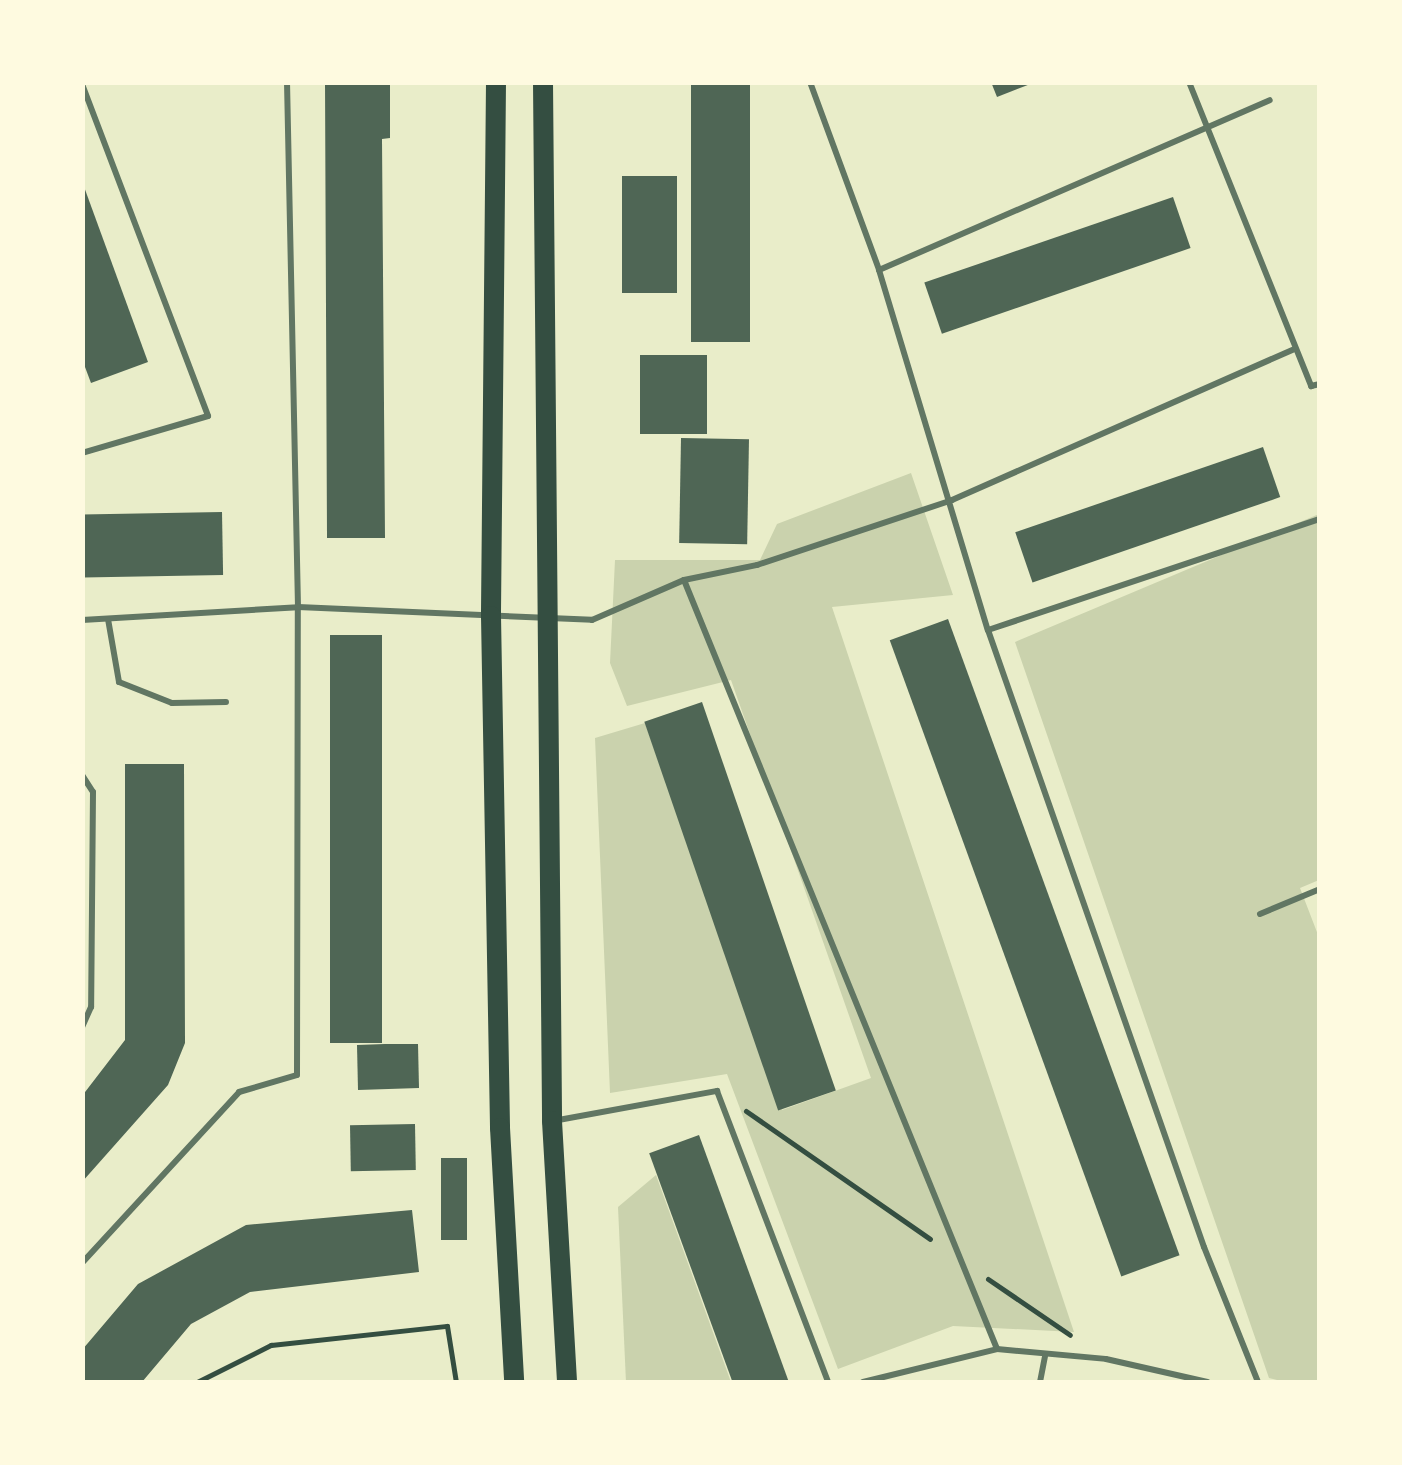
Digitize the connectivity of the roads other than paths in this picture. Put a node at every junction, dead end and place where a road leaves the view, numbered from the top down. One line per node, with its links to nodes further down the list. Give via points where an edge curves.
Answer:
1 (287, 82): 16 (lane)
2 (496, 82): 17 (main road)
3 (542, 82): 20 (main road)
4 (810, 82): 9 (lane)
5 (1189, 82): 8 (lane)
6 (82, 84): 12 (lane, via 208,416)
7 (1270, 100): 8 (lane)
8 (1206, 124): 9 (lane); 10 (lane)
9 (880, 270): 13 (lane)
10 (1295, 349): 11 (lane, via 1310,386); 13 (lane)
11 (1320, 384)
12 (82, 453)
13 (952, 500): 15 (lane, via 757,565); 21 (lane)
14 (1320, 519): 21 (lane)
15 (684, 580): 20 (lane, via 592,620); 29 (lane)
16 (298, 607): 17 (lane); 18 (lane); 28 (lane, via 297,1075 239,1092)
17 (491, 616): 20 (lane); 31 (main road, via 501,1167)
18 (108, 619): 19 (lane); 22 (lane, via 119,682 172,703)
19 (82, 620)
20 (543, 620): 27 (main road)
21 (988, 630): 37 (lane)
22 (226, 702)
23 (82, 775): 26 (lane, via 93,792 91,1007)
24 (1320, 889): 25 (lane)
25 (1260, 914)
26 (82, 1027)
27 (552, 1121): 32 (main road); 33 (lane, via 717,1091)
28 (82, 1263)
29 (997, 1348): 30 (lane); 34 (lane)
30 (1046, 1356): 35 (lane); 36 (lane, via 1106,1359)
31 (514, 1382)
32 (568, 1382)
33 (828, 1382)
34 (863, 1382)
35 (1040, 1382)
36 (1207, 1382)
37 (1258, 1382)

